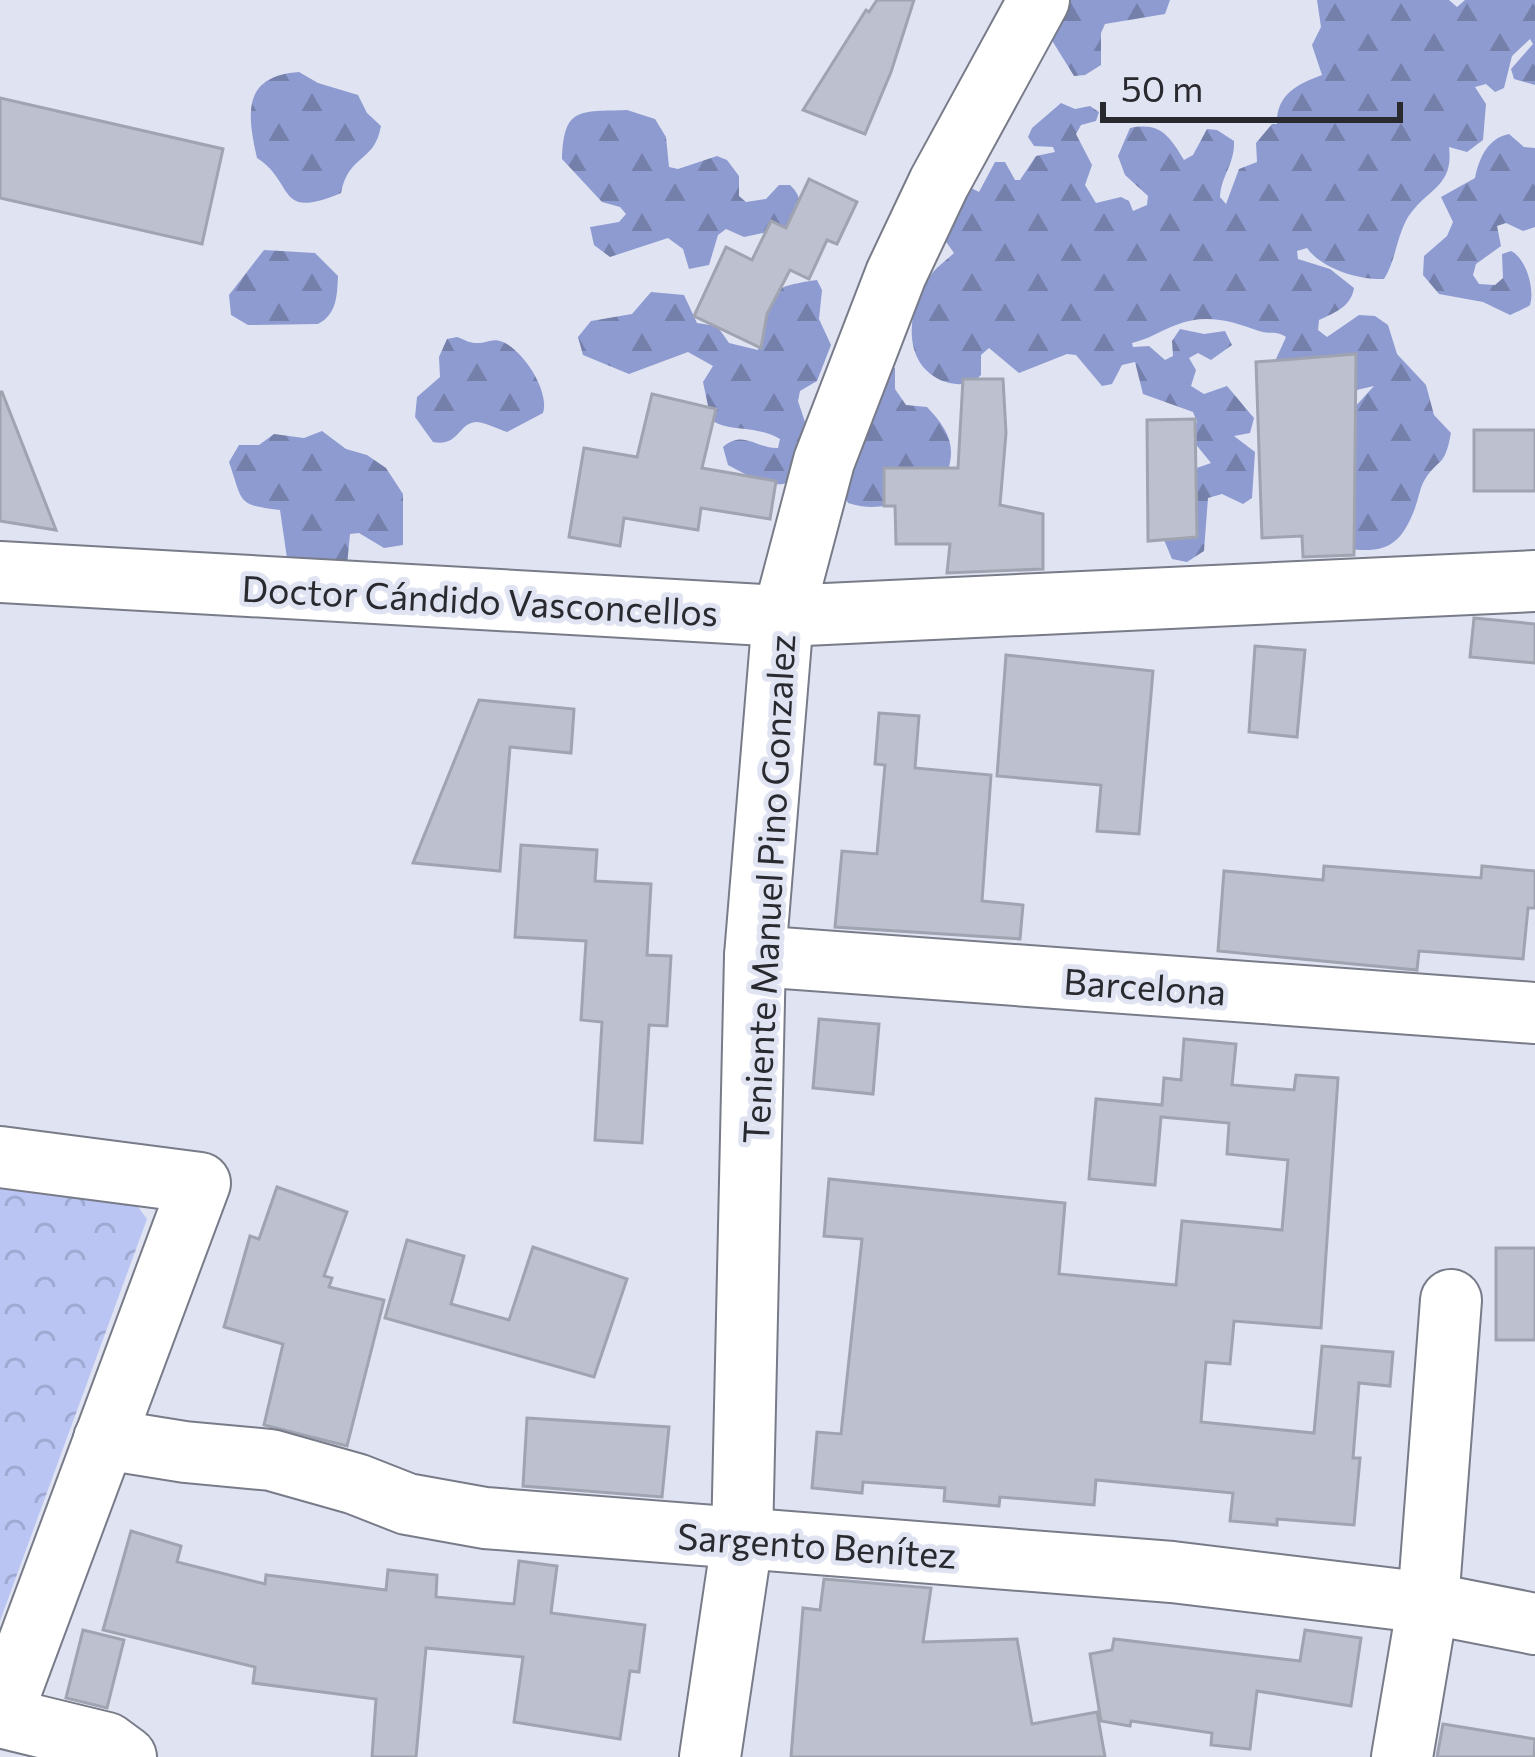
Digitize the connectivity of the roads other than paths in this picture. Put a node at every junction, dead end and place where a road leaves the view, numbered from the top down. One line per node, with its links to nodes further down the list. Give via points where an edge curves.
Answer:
1 (1039, 0): 4 (street, Teniente Manuel Pino Gonzalez, via 896,274 824,461)
2 (0, 572): 4 (street, Doctor Cándido Vasconcellos)
3 (1535, 581): 4 (street, Doctor Cándido Vasconcellos)
4 (783, 616): 5 (street, Teniente Manuel Pino Gonzalez)
5 (755, 956): 6 (street, Barcelona); 10 (street, Teniente Manuel Pino Gonzalez)
6 (1535, 1013)
7 (0, 1157): 9 (street, via 200,1183)
8 (1451, 1300): 11 (street)
9 (104, 1439): 10 (street, Sargento Benítez, via 272,1460 407,1504 485,1519); 13 (street)
10 (742, 1541): 11 (street, Sargento Benítez, via 1172,1572); 15 (street, Teniente Manuel Pino Gonzalez)
11 (1428, 1603): 12 (street, Sargento Benítez); 16 (street)
12 (1535, 1624)
13 (0, 1717): 14 (street, via 106,1743)
14 (126, 1757)
15 (710, 1757)
16 (1402, 1757)

